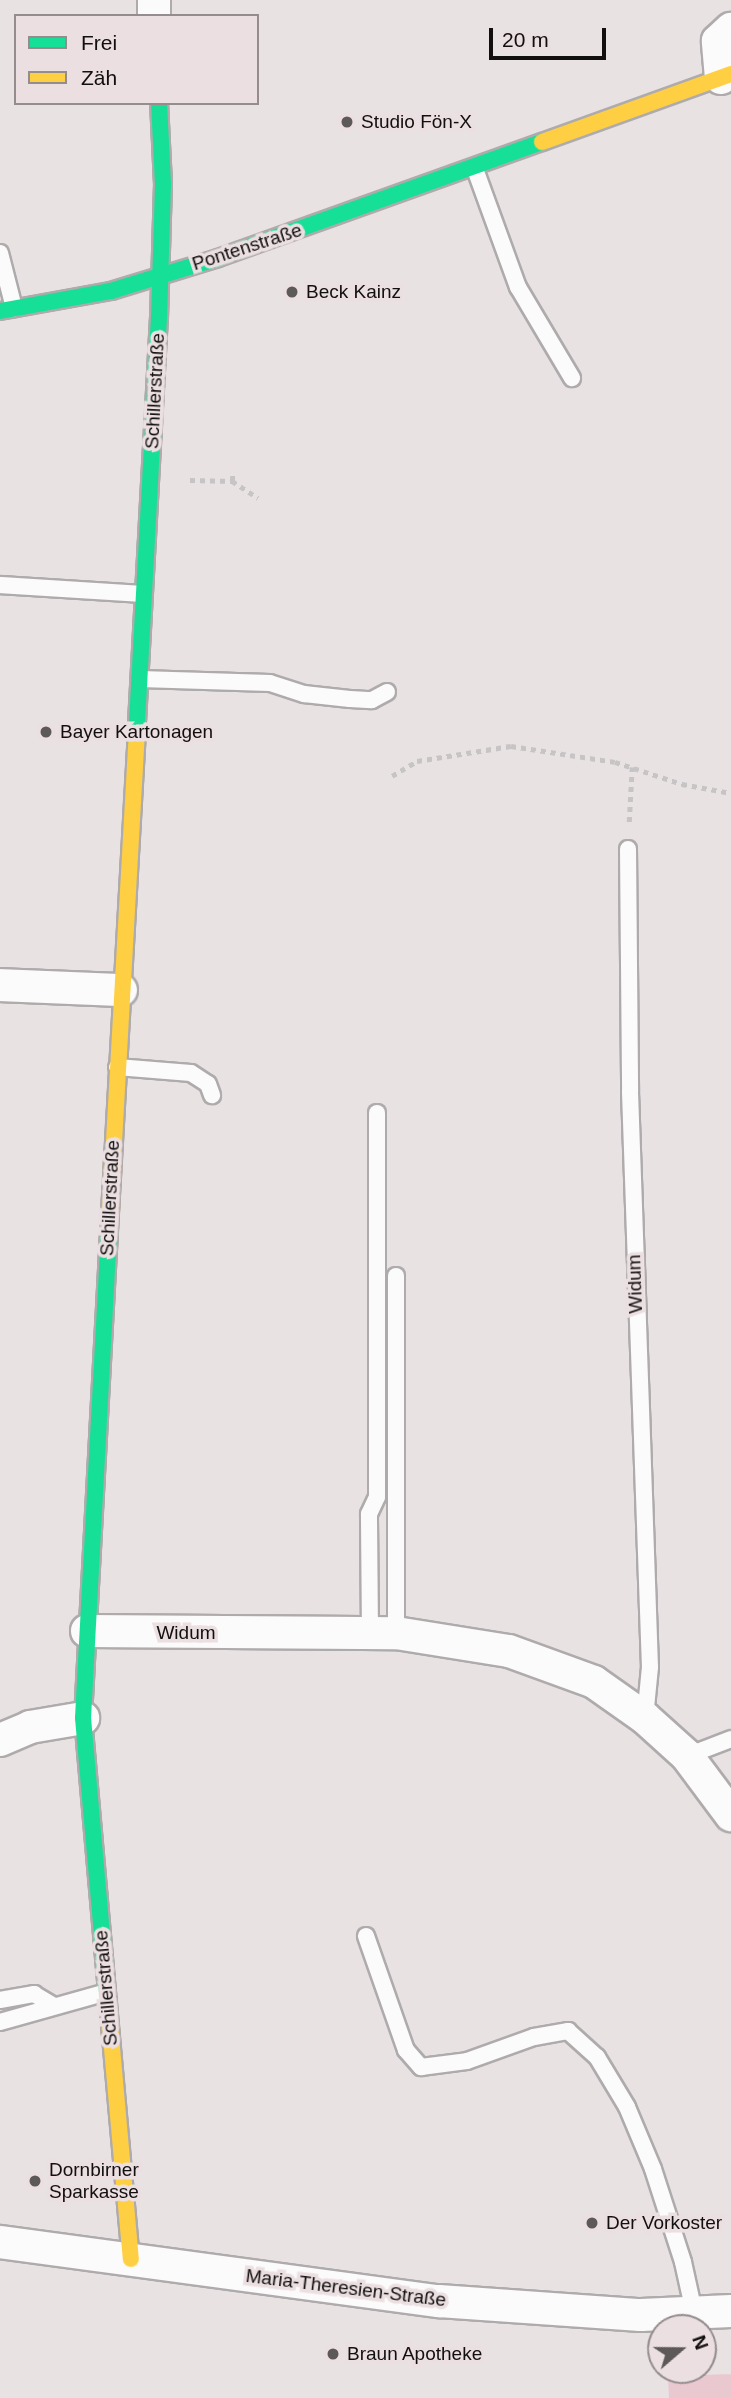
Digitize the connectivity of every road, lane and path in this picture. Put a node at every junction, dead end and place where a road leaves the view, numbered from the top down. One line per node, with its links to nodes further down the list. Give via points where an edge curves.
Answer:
1 (731, 29): 2 (street, via 718,41)
2 (726, 76): 4 (street, Pontenstraße)
3 (159, 105): 6 (street, Schillerstraße)
4 (475, 169): 6 (street, Pontenstraße); 8 (lane, via 518,287)
5 (0, 253): 7 (lane, Pontenstraße)
6 (160, 276): 7 (street, Pontenstraße, via 111,291); 14 (street, Schillerstraße)
7 (7, 309)
8 (572, 377)
9 (233, 472): 11 (path)
10 (186, 480): 11 (path)
11 (232, 481): 12 (path)
12 (258, 498)
13 (0, 585): 14 (lane)
14 (143, 594): 15 (street, Schillerstraße)
15 (137, 679): 16 (lane, via 270,683 304,694 349,699 372,700); 22 (street, Schillerstraße)
16 (387, 692)
17 (632, 766): 18 (path, via 511,747 417,761); 19 (path, via 682,784); 20 (path)
18 (392, 776)
19 (731, 793)
20 (628, 849): 30 (lane, Widum, via 634,1226 650,1667)
21 (0, 985): 22 (street)
22 (121, 990): 23 (street, Schillerstraße)
23 (117, 1068): 24 (lane, via 191,1073 208,1084); 27 (street, Schillerstraße)
24 (212, 1095)
25 (377, 1113): 28 (lane, via 377,1497 369,1514)
26 (396, 1276): 28 (lane)
27 (87, 1631): 28 (street, Widum); 29 (street, Schillerstraße)
28 (383, 1633): 30 (street, Widum, via 509,1651 594,1682)
29 (83, 1718): 32 (street, via 30,1727); 36 (street, Schillerstraße)
30 (645, 1718): 33 (street, Widum)
31 (731, 1739): 33 (lane)
32 (0, 1740)
33 (687, 1756): 34 (street, Widum)
34 (731, 1815)
35 (366, 1936): 43 (lane, via 406,2050 421,2067 467,2061 534,2037 568,2031 597,2057 627,2107 653,2169)
36 (107, 1992): 38 (lane); 41 (street, Schillerstraße)
37 (0, 2000): 38 (lane, via 34,1994)
38 (54, 2006): 39 (lane)
39 (0, 2022)
40 (0, 2242): 41 (street, Maria-Theresien-Straße)
41 (131, 2259): 43 (street, Maria-Theresien-Straße, via 439,2301 571,2311)
42 (731, 2311): 43 (street, Maria-Theresien-Straße)
43 (694, 2312)

